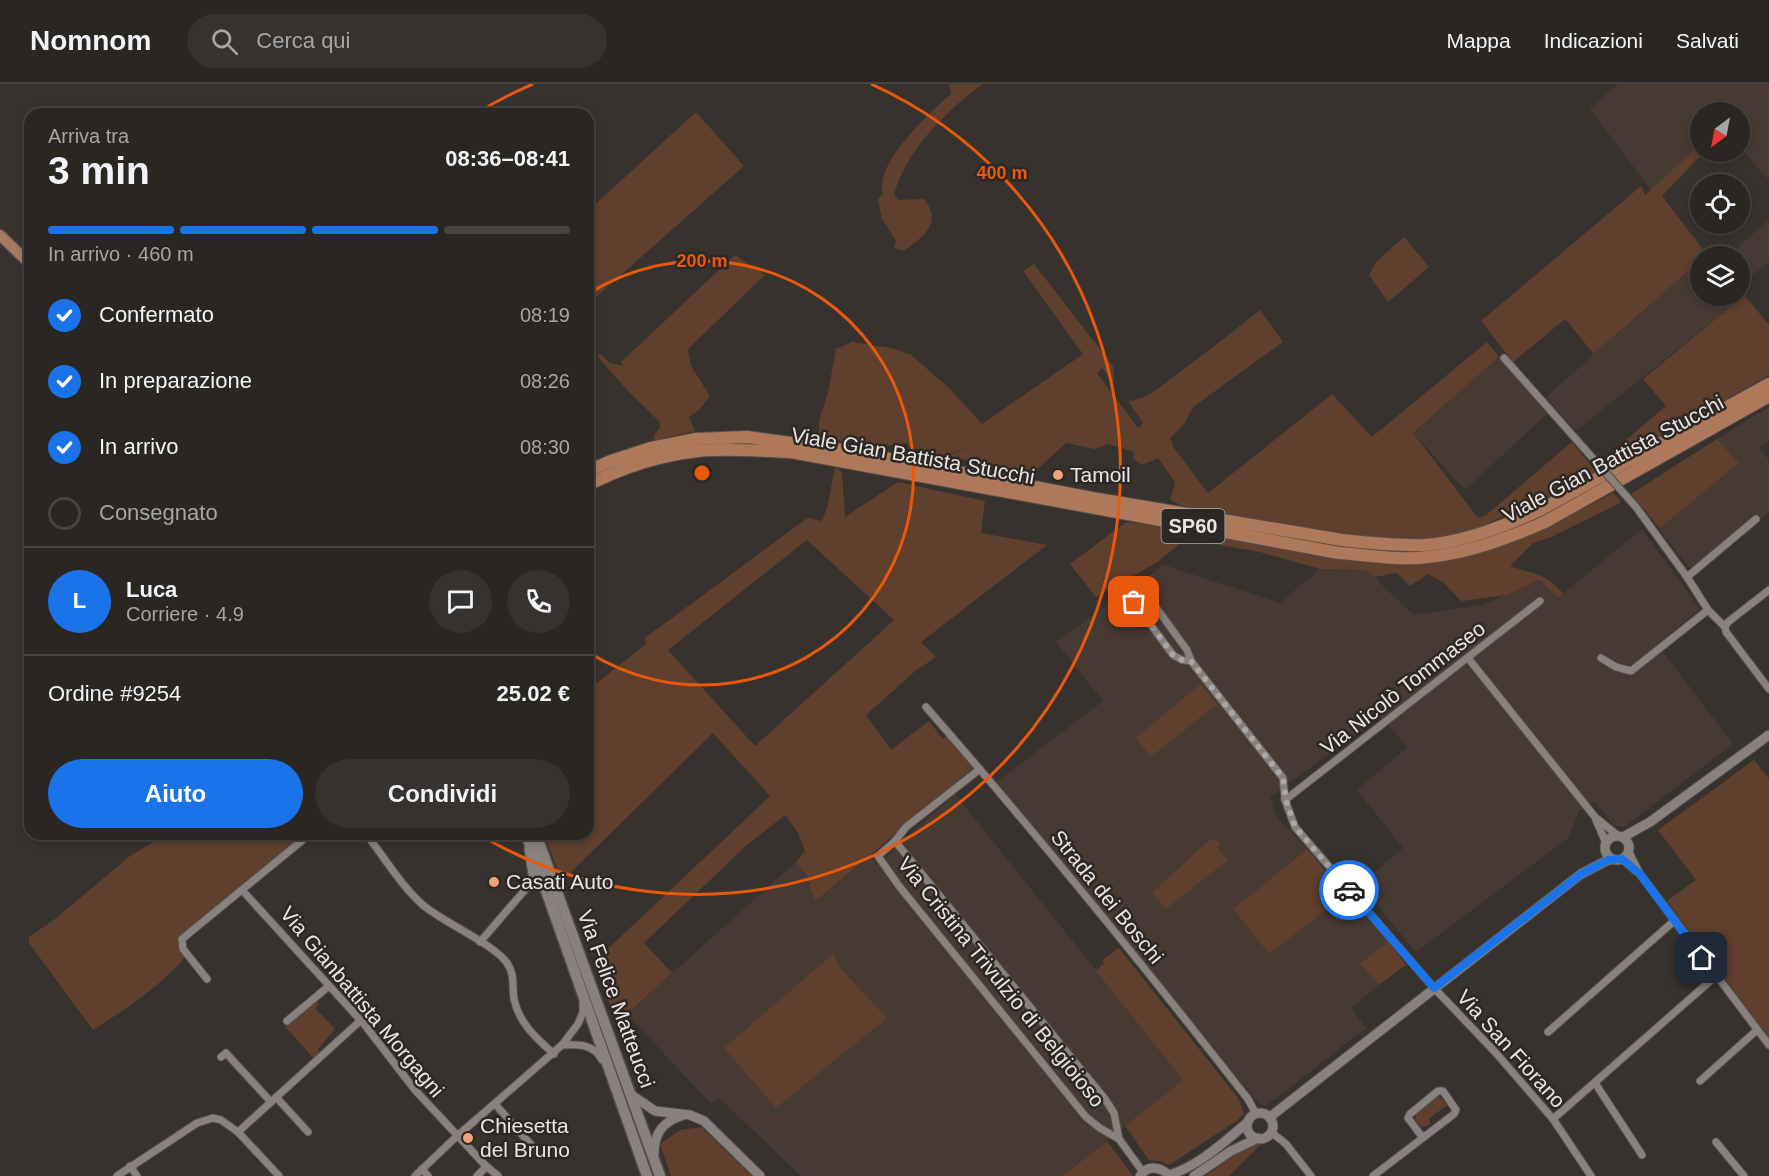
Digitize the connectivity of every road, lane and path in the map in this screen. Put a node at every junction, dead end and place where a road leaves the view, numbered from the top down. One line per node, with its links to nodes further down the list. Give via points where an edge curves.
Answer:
1 (0, 235): 2 (main road)
2 (24, 258)
3 (1504, 358): 9 (street, bridge, via 1636,507)
4 (1769, 384): 6 (highway, Viale Gian Battista Stucchi / SP60, via 1540,510 1502,527 1426,545 1342,540 1092,498 843,450 747,437 696,439 651,448)
5 (1769, 396): 7 (highway, Viale Gian Battista Stucchi / SP60, via 1545,522 1506,538 1428,558 1339,553 791,452 697,451 642,464)
6 (594, 468)
7 (594, 482)
8 (1756, 519): 9 (street)
9 (1687, 577): 12 (street)
10 (1769, 590): 13 (street)
11 (1540, 601): 14 (street, Via Nicolò Tommaseo)
12 (1708, 610): 13 (street); 15 (street, via 1631,671)
13 (1725, 627): 17 (street)
14 (1468, 658): 21 (street, Via Nicolò Tommaseo); 22 (street)
15 (1600, 658)
16 (1191, 661): 16 (street, Via San Fiorano, via 1149,598 1135,597 1134,602 1173,655); 21 (street, Via San Fiorano, via 1283,778)
17 (1769, 689)
18 (926, 706): 20 (street, Strada dei Boschi)
19 (1769, 735): 23 (street)
20 (980, 769): 30 (street, Via Cristina Trivulzio di Belgioioso, via 906,827); 56 (street, Strada dei Boschi, via 1119,936)
21 (1286, 800): 40 (street, Via San Fiorano, via 1295,827)
22 (1595, 817): 24 (street); 31 (street)
23 (1650, 822): 24 (street); 32 (street)
24 (1620, 836): 31 (street, via 1611,837); 32 (street)
25 (303, 840): 34 (street)
26 (371, 840): 36 (street, via 423,904)
27 (530, 840): 36 (street, via 530,884)
28 (531, 840): 41 (main road, Via Felice Matteucci)
29 (532, 840): 53 (main road, Via Felice Matteucci)
30 (896, 841): 67 (street, Via Cristina Trivulzio di Belgioioso, via 1105,1098 1114,1113); 67 (street, Via Cristina Trivulzio di Belgioioso, via 878,856 899,886 1086,1117)
31 (1606, 845): 32 (street, via 1607,855); 33 (street)
32 (1623, 854): 33 (street); 35 (street)
33 (1581, 874): 40 (street)
34 (242, 890): 38 (street, via 183,939 183,949); 39 (street, Via Gianbattista Morgagni)
35 (1674, 921): 37 (street); 45 (street)
36 (480, 942): 48 (street, via 508,964 513,975 514,1000 525,1026)
37 (1716, 976): 44 (street); 51 (street)
38 (207, 979)
39 (329, 986): 42 (street); 43 (street, Via Gianbattista Morgagni)
40 (1434, 988): 58 (street); 59 (street, Via San Fiorano)
41 (583, 996): 46 (street, via 578,1024); 52 (main road, Via Felice Matteucci)
42 (287, 1021)
43 (360, 1021): 54 (street); 64 (street, Via Gianbattista Morgagni)
44 (1757, 1030): 47 (street); 50 (street)
45 (1548, 1032)
46 (562, 1045): 48 (street); 52 (street, via 583,1045 598,1054)
47 (1769, 1045)
48 (554, 1054): 55 (street)
49 (221, 1056): 54 (street, via 225,1053)
50 (1700, 1081)
51 (1595, 1083): 59 (street); 70 (street)
52 (615, 1085): 84 (main road, Via Felice Matteucci)
53 (629, 1092): 57 (street, via 655,1111); 71 (main road, Via Felice Matteucci)
54 (274, 1100): 61 (street); 62 (street)
55 (495, 1104): 64 (street); 69 (street)
56 (1256, 1114): 58 (street); 60 (street)
57 (690, 1115): 71 (street, via 661,1127); 86 (street, via 704,1122)
58 (1270, 1118): 63 (street)
59 (1554, 1119): 90 (street, Via San Fiorano)
60 (1248, 1122): 65 (street, via 1250,1133); 76 (street, via 1206,1155)
61 (238, 1132): 73 (street, via 221,1120 206,1119); 79 (street)
62 (308, 1132)
63 (1271, 1132): 65 (street); 88 (street, via 1286,1144)
64 (456, 1137): 72 (street, Via Gianbattista Morgagni); 74 (street)
65 (1258, 1138): 87 (street)
66 (1423, 1138): 66 (street, via 1456,1110 1443,1091 1438,1091 1408,1118); 89 (street)
67 (1119, 1139): 75 (street, Via Cristina Trivulzio di Belgioioso)
68 (1716, 1142): 91 (street)
69 (540, 1155)
70 (1642, 1155)
71 (653, 1158): 85 (main road, Via Felice Matteucci)
72 (485, 1165): 82 (street); 83 (street, Via Gianbattista Morgagni)
73 (130, 1166): 77 (street); 78 (street)
74 (422, 1169): 80 (street); 81 (street)
75 (1141, 1174): 76 (street, via 1155,1167)
76 (1170, 1175)
77 (117, 1176)
78 (136, 1176)
79 (279, 1176)
80 (415, 1176)
81 (428, 1176)
82 (477, 1176)
83 (498, 1176)
84 (647, 1176)
85 (660, 1176)
86 (760, 1176)
87 (1194, 1176)
88 (1311, 1176)
89 (1373, 1176)
90 (1592, 1176)
91 (1744, 1176)

